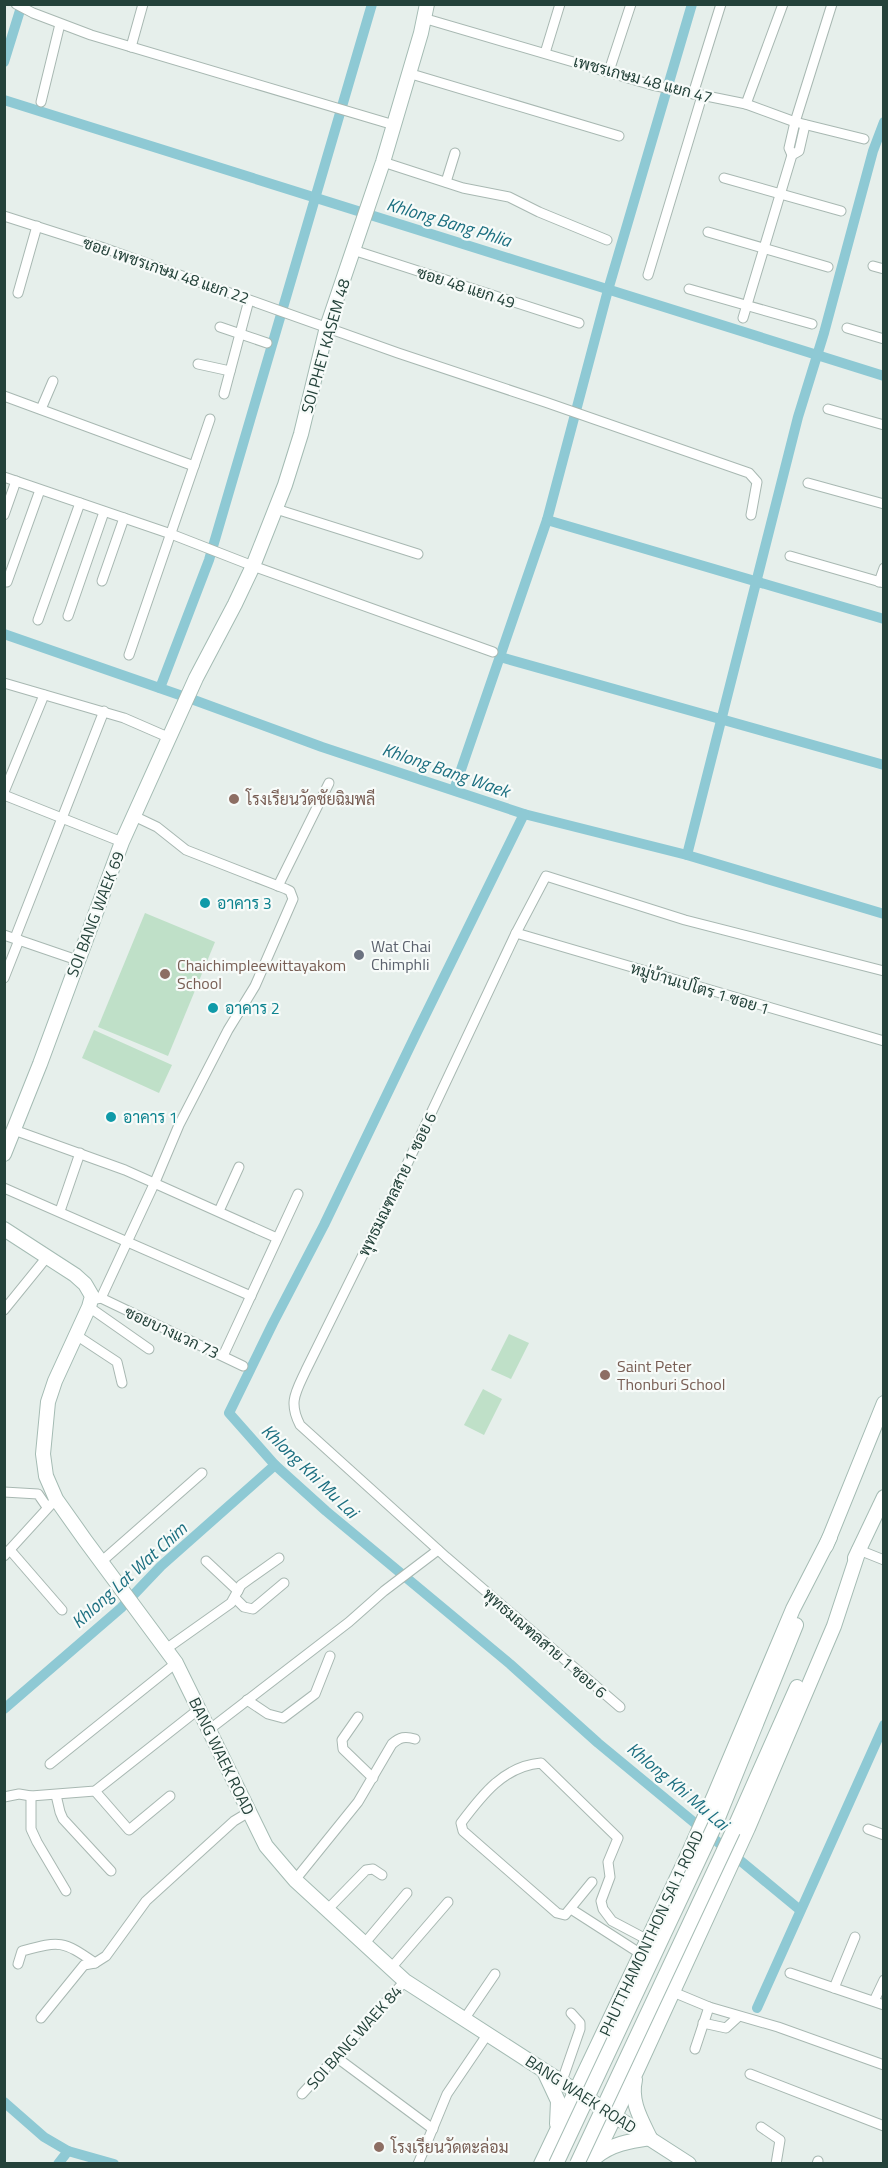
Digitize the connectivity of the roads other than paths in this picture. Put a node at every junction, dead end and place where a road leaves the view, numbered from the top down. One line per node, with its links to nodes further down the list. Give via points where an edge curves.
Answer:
1 (16, 4): 9 (street)
2 (143, 4): 10 (street)
3 (560, 4): 11 (street)
4 (631, 4): 12 (street)
5 (721, 4): 14 (street)
6 (783, 4): 16 (street)
7 (832, 4): 17 (street)
8 (425, 11): 11 (street, เพชรเกษม 48 แยก 47); 13 (main road, SOI PHET KASEM 48)
9 (60, 24): 10 (street); 15 (street)
10 (131, 47): 18 (street)
11 (545, 54): 12 (street, เพชรเกษม 48 แยก 47)
12 (609, 71): 14 (street, เพชรเกษม 48 แยก 47)
13 (408, 73): 18 (main road, SOI PHET KASEM 48); 20 (street)
14 (698, 95): 16 (street, เพชรเกษม 48 แยก 47); 38 (street)
15 (41, 102)
16 (746, 104): 17 (street, เพชรเกษม 48 แยก 47)
17 (795, 123): 19 (street, เพชรเกษม 48 แยก 47); 23 (street, via 789,148)
18 (394, 125): 24 (main road, SOI PHET KASEM 48)
19 (805, 125): 21 (street, เพชรเกษม 48 แยก 47); 23 (street, via 799,150)
20 (619, 136)
21 (864, 139)
22 (455, 153): 26 (street)
23 (792, 155): 27 (street)
24 (383, 162): 26 (street); 34 (main road, SOI PHET KASEM 48)
25 (724, 178): 27 (street)
26 (446, 182): 32 (street, via 509,197)
27 (781, 195): 28 (street); 33 (street)
28 (841, 211)
29 (4, 216): 30 (street, ซอย เพชรเกษม 48 แยก 22)
30 (37, 226): 40 (street); 41 (street, ซอย เพชรเกษม 48 แยก 22)
31 (708, 232): 33 (street)
32 (607, 240)
33 (765, 249): 35 (street); 42 (street)
34 (353, 250): 44 (street, ซอย 48 แยก 49); 47 (main road, SOI PHET KASEM 48)
35 (828, 267)
36 (873, 267): 37 (street)
37 (884, 270)
38 (648, 275)
39 (689, 289): 42 (street)
40 (18, 292)
41 (249, 300): 47 (street, ซอย เพชรเกษม 48 แยก 22); 49 (street)
42 (748, 306): 43 (street); 45 (street)
43 (743, 318)
44 (579, 323)
45 (812, 324)
46 (220, 327): 49 (street)
47 (327, 327): 68 (main road, SOI PHET KASEM 48, via 301,434); 71 (street, ซอย เพชรเกษม 48 แยก 22, via 749,473 757,482)
48 (847, 328): 50 (street)
49 (240, 334): 51 (street); 53 (street)
50 (884, 339)
51 (267, 343)
52 (198, 364): 53 (street)
53 (230, 371): 55 (street)
54 (53, 381): 57 (street)
55 (224, 394)
56 (4, 396): 57 (street)
57 (41, 409): 61 (street)
58 (828, 410): 60 (street)
59 (210, 419): 61 (street)
60 (884, 425)
61 (194, 466): 73 (street)
62 (4, 477): 63 (street)
63 (16, 481): 65 (street); 70 (street)
64 (808, 483): 67 (street)
65 (40, 490): 66 (street); 79 (street)
66 (80, 503): 69 (street); 82 (street)
67 (884, 504)
68 (276, 509): 74 (street); 76 (main road, SOI PHET KASEM 48)
69 (104, 512): 72 (street); 81 (street)
70 (4, 515)
71 (751, 515)
72 (124, 518): 73 (street); 78 (street)
73 (171, 534): 76 (street); 84 (street)
74 (418, 554)
75 (790, 556): 80 (street)
76 (253, 566): 83 (street); 85 (main road, SOI PHET KASEM 48)
77 (884, 568): 80 (street)
78 (102, 581)
79 (7, 582)
80 (881, 582)
81 (68, 616)
82 (39, 620)
83 (493, 652)
84 (129, 655)
85 (196, 678): 89 (main road, SOI BANG WAEK 69)
86 (4, 683): 87 (street)
87 (44, 695): 88 (street); 91 (street)
88 (104, 711): 89 (street); 93 (street)
89 (170, 738): 92 (main road, SOI BANG WAEK 69)
90 (329, 783): 95 (street)
91 (4, 794): 93 (street)
92 (134, 816): 94 (main road, SOI BANG WAEK 69); 95 (street, via 163,830 186,850)
93 (61, 817): 94 (street); 98 (street)
94 (122, 842): 99 (main road, SOI BANG WAEK 69)
95 (278, 886): 107 (street, via 293,895 290,909 255,986 178,1125)
96 (516, 933): 100 (street, พุทธมณฑลสาย 1 ซอย 6, via 546,876 685,920); 102 (street, หมู่บ้านเปโตร 1 ซอย 1); 130 (street, พุทธมณฑลสาย 1 ซอย 6, via 293,1404 300,1425)
97 (4, 935): 98 (street)
98 (17, 939): 99 (street); 101 (street)
99 (77, 960): 103 (main road, SOI BANG WAEK 69)
100 (884, 971)
101 (4, 978)
102 (884, 1041)
103 (14, 1130): 104 (street); 105 (main road, SOI BANG WAEK 69)
104 (80, 1153): 107 (street); 110 (street)
105 (4, 1154)
106 (239, 1167): 111 (street)
107 (155, 1182): 111 (street); 114 (street)
108 (4, 1188): 110 (street)
109 (298, 1194): 113 (street)
110 (60, 1211): 114 (street)
111 (219, 1211): 113 (street)
112 (4, 1229): 115 (main road)
113 (277, 1238): 116 (street)
114 (128, 1241): 116 (street); 117 (street)
115 (47, 1257): 117 (main road, via 85,1284); 118 (street)
116 (251, 1296): 121 (street)
117 (94, 1302): 119 (main road, BANG WAEK ROAD); 120 (street); 121 (street, ซอยบางแวก 73)
118 (4, 1310)
119 (76, 1335): 123 (street, via 117,1362); 128 (main road, BANG WAEK ROAD, via 55,1381 44,1428 44,1466)
120 (149, 1349)
121 (223, 1356): 122 (street, ซอยบางแวก 73)
122 (243, 1366)
123 (122, 1383)
124 (884, 1403): 129 (main road, PHUTTHAMONTHON SAI 1 ROAD)
125 (202, 1473): 136 (street)
126 (4, 1492): 128 (street, via 38,1494)
127 (884, 1497): 131 (main road, PHUTTHAMONTHON SAI 1 ROAD)
128 (52, 1503): 132 (street); 136 (main road, BANG WAEK ROAD)
129 (830, 1537): 169 (main road, PHUTTHAMONTHON SAI 1 ROAD, via 793,1610); 210 (main road, PHUTTHAMONTHON SAI 1 ROAD, bridge, via 716,1823)
130 (438, 1550): 143 (street); 144 (street, พุทธมณฑลสาย 1 ซอย 6)
131 (859, 1550): 134 (street); 180 (main road, PHUTTHAMONTHON SAI 1 ROAD, via 834,1626); 211 (main road, PHUTTHAMONTHON SAI 1 ROAD, bridge)
132 (7, 1553): 139 (street)
133 (279, 1558): 138 (street, via 241,1585)
134 (884, 1560)
135 (206, 1561): 138 (street)
136 (101, 1562): 140 (main road, BANG WAEK ROAD)
137 (284, 1583): 138 (street, via 253,1609 244,1607)
138 (236, 1594): 140 (street, via 231,1603)
139 (62, 1610)
140 (166, 1649): 142 (main road, BANG WAEK ROAD)
141 (330, 1656): 143 (street, via 315,1694 283,1718 268,1714)
142 (176, 1663): 145 (main road, BANG WAEK ROAD); 149 (street)
143 (247, 1700): 147 (street)
144 (620, 1707)
145 (199, 1709): 147 (main road, BANG WAEK ROAD); 151 (street)
146 (358, 1717): 150 (street, via 342,1745)
147 (210, 1729): 156 (main road, BANG WAEK ROAD)
148 (415, 1739): 150 (street, via 399,1738 392,1744)
149 (50, 1764)
150 (373, 1778): 161 (street, via 344,1822)
151 (95, 1791): 152 (street); 155 (street, via 129,1830)
152 (56, 1795): 154 (street); 159 (street, via 63,1819)
153 (7, 1796): 154 (street)
154 (31, 1796): 163 (street, via 31,1829)
155 (170, 1796)
156 (249, 1812): 161 (main road, BANG WAEK ROAD, via 266,1846); 172 (street, via 146,1900 106,1956)
157 (868, 1829): 158 (street)
158 (884, 1835)
159 (111, 1871)
160 (382, 1875): 167 (street, via 373,1869 366,1870)
161 (294, 1880): 167 (main road, BANG WAEK ROAD)
162 (592, 1882): 166 (street)
163 (66, 1891)
164 (407, 1893): 170 (street)
165 (448, 1902): 174 (street)
166 (571, 1909): 169 (street, via 565,1915 557,1913 461,1828 475,1804 502,1776 533,1764 541,1763 616,1835 618,1841 608,1862 610,1877 601,1901 603,1908 612,1921); 171 (street)
167 (327, 1910): 170 (main road, BANG WAEK ROAD)
168 (855, 1937): 179 (street)
169 (648, 1940): 171 (main road, PHUTTHAMONTHON SAI 1 ROAD)
170 (364, 1944): 174 (main road, BANG WAEK ROAD)
171 (641, 1954): 184 (main road, PHUTTHAMONTHON SAI 1 ROAD)
172 (95, 1963): 173 (street, via 75,1948 54,1942 22,1951); 186 (street, via 84,1965)
173 (18, 1964)
174 (391, 1968): 178 (main road, BANG WAEK ROAD)
175 (790, 1973): 179 (street)
176 (495, 1974): 187 (street)
177 (884, 1980): 181 (street)
178 (405, 1981): 187 (main road, BANG WAEK ROAD); 192 (street, SOI BANG WAEK 84)
179 (834, 1988): 181 (street)
180 (674, 1992): 182 (street); 190 (main road, PHUTTHAMONTHON SAI 1 ROAD)
181 (879, 2003)
182 (709, 2007): 185 (street); 188 (street)
183 (571, 2013): 197 (street, via 580,2029)
184 (614, 2013): 190 (main road, via 602,2056 612,2072 622,2074 629,2069); 198 (main road, PHUTTHAMONTHON SAI 1 ROAD)
185 (738, 2016): 188 (street, via 726,2028); 193 (street)
186 (40, 2018)
187 (465, 2018): 189 (main road, BANG WAEK ROAD)
188 (703, 2023): 191 (street)
189 (487, 2035): 194 (main road, BANG WAEK ROAD); 203 (street, via 447,2094)
190 (652, 2038): 195 (main road, PHUTTHAMONTHON SAI 1 ROAD)
191 (695, 2049)
192 (336, 2057): 199 (street, SOI BANG WAEK 84); 203 (street)
193 (884, 2065)
194 (541, 2067): 197 (main road, BANG WAEK ROAD); 204 (main road, via 558,2101)
195 (638, 2068): 200 (main road, PHUTTHAMONTHON SAI 1 ROAD); 205 (main road, via 633,2090 635,2102)
196 (750, 2074): 201 (street)
197 (562, 2081): 198 (main road, BANG WAEK ROAD)
198 (576, 2091): 200 (main road, BANG WAEK ROAD); 204 (main road, PHUTTHAMONTHON SAI 1 ROAD)
199 (302, 2094)
200 (615, 2116): 205 (main road, BANG WAEK ROAD); 206 (main road, PHUTTHAMONTHON SAI 1 ROAD)
201 (884, 2126)
202 (761, 2127): 213 (street, via 780,2140)
203 (433, 2129): 207 (street)
204 (557, 2130): 208 (main road, PHUTTHAMONTHON SAI 1 ROAD)
205 (650, 2138): 206 (main road, via 617,2145); 212 (main road, BANG WAEK ROAD)
206 (590, 2162): 209 (main road, via 580,2143 573,2139 556,2149)
207 (418, 2163)
208 (541, 2163)
209 (547, 2163)
210 (556, 2163)
211 (577, 2163)
212 (689, 2163)
213 (776, 2163)

